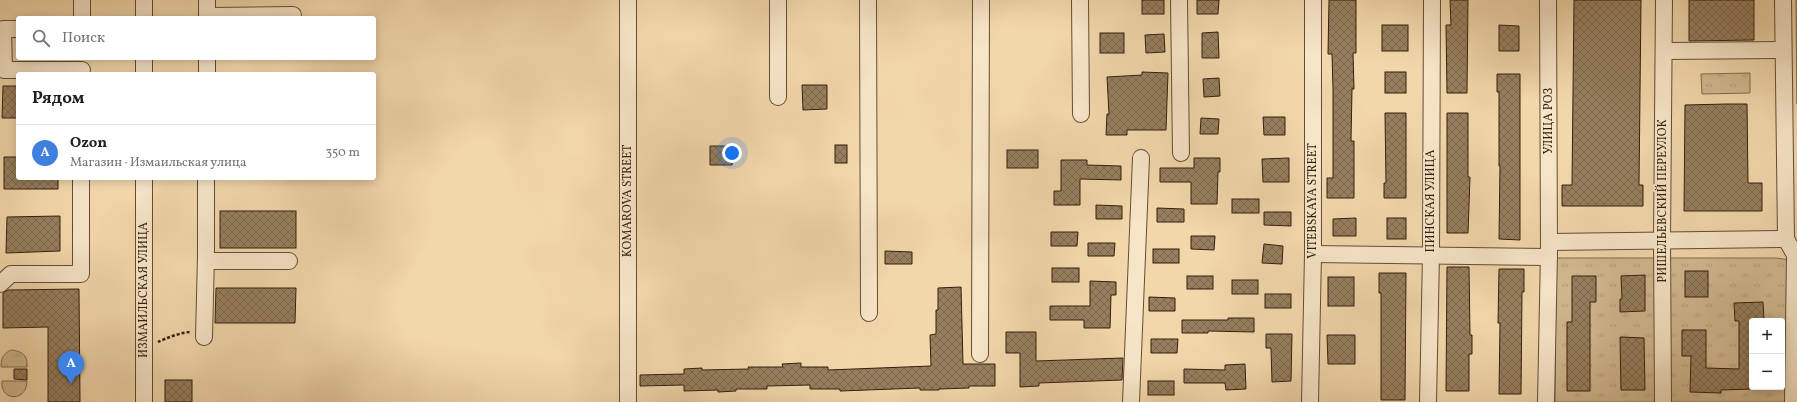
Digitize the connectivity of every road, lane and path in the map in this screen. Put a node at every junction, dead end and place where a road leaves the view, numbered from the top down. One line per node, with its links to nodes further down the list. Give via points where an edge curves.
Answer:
1 (82, 0): 15 (street)
2 (144, 0): 16 (street)
3 (628, 0): 47 (street, KOMAROVA STREET)
4 (778, 0): 26 (street)
5 (868, 0): 42 (street)
6 (981, 0): 45 (street)
7 (1080, 0): 27 (street)
8 (1179, 0): 28 (street)
9 (1313, 0): 36 (street, VITEBSKAYA STREET)
10 (1432, 0): 37 (street, ПИНСКАЯ УЛИЦА)
11 (1548, 0): 35 (street, УЛИЦА РОЗ)
12 (1664, 0): 20 (street, РИШЕЛЬЕВСКИЙ ПЕРЕУЛОК)
13 (1783, 0): 19 (street)
14 (207, 11): 17 (street)
15 (82, 16)
16 (144, 16)
17 (293, 16)
18 (16, 29): 23 (street, via 3,29 4,70)
19 (1783, 50): 20 (street); 33 (street)
20 (1664, 51): 34 (street, РИШЕЛЬЕВСКИЙ ПЕРЕУЛОК)
21 (144, 60): 24 (street)
22 (207, 60): 25 (street)
23 (82, 67)
24 (144, 72)
25 (207, 72)
26 (778, 97)
27 (1081, 114)
28 (1181, 153)
29 (1141, 158): 48 (street)
30 (81, 180): 41 (street, via 81,274 11,274)
31 (144, 180): 44 (street, ИЗМАИЛЬСКАЯ УЛИЦА)
32 (206, 180): 39 (street)
33 (1786, 239): 34 (street); 38 (street)
34 (1662, 240): 35 (street); 52 (street, РИШЕЛЬЕВСКИЙ ПЕРЕУЛОК)
35 (1549, 249): 37 (street); 51 (street, УЛИЦА РОЗ)
36 (1313, 254): 37 (street); 49 (street, VITEBSKAYA STREET)
37 (1431, 255): 50 (street, ПИНСКАЯ УЛИЦА)
38 (1796, 255): 53 (street)
39 (206, 256): 40 (street, via 208,261 212,262); 43 (street)
40 (289, 262)
41 (0, 284)
42 (869, 313)
43 (204, 336): 44 (path, via 192,332 182,333 166,338)
44 (144, 351): 46 (street, ИЗМАИЛЬСКАЯ УЛИЦА)
45 (980, 354)
46 (144, 402)
47 (628, 402)
48 (1131, 402)
49 (1310, 402)
50 (1428, 402)
51 (1546, 402)
52 (1663, 402)
53 (1793, 402)

